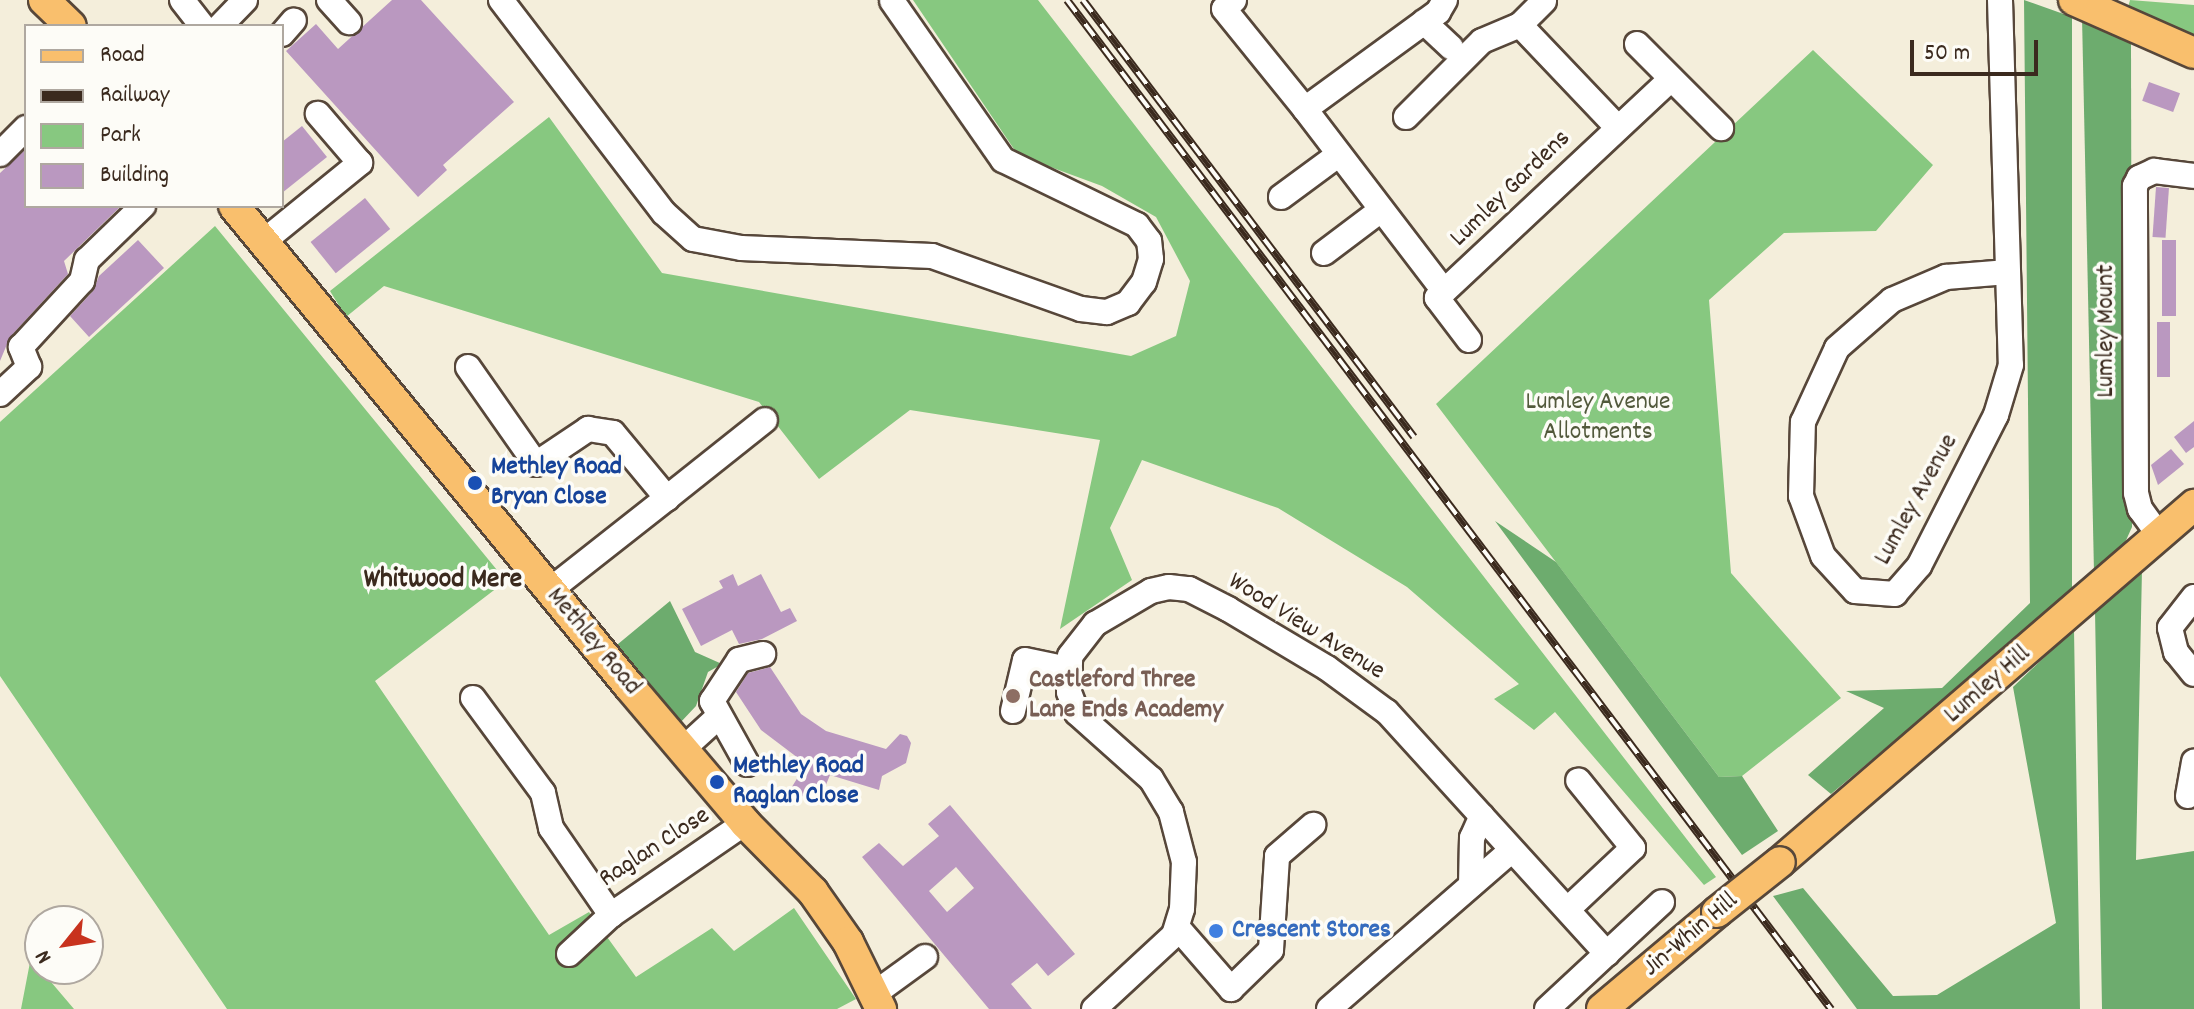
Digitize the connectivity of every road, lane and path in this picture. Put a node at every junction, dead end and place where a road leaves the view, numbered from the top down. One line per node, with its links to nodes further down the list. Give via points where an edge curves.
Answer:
1 (44, 0): 14 (main road)
2 (182, 0): 15 (street)
3 (245, 0): 16 (street)
4 (329, 0): 12 (street)
5 (501, 0): 10 (street, via 664,213 693,239 741,248 932,256 1081,309 1117,311 1128,303 1144,282 1151,259 1137,225 1003,160)
6 (1234, 0): 22 (street, Lumley Gardens, via 1224,9)
7 (1445, 0): 13 (street)
8 (2000, 0): 37 (street, Lumley Avenue)
9 (2074, 0): 20 (main road)
10 (892, 1)
11 (1544, 1): 17 (street)
12 (349, 22)
13 (1424, 22): 19 (street); 22 (street)
14 (69, 24)
15 (200, 24)
16 (222, 24)
17 (1508, 29): 24 (street, via 1471,51); 26 (street)
18 (1637, 44): 21 (street)
19 (1451, 47)
20 (2194, 53)
21 (1671, 79): 25 (street); 26 (street, Lumley Gardens)
22 (1305, 109): 28 (street, Lumley Gardens)
23 (318, 114): 35 (street, via 360,163)
24 (1406, 117)
25 (1713, 120)
26 (1617, 127): 38 (street, Lumley Gardens)
27 (24, 130): 29 (street)
28 (1334, 150): 31 (street); 34 (street, Lumley Gardens)
29 (0, 154)
30 (2194, 176): 45 (street, Lumley Mount, via 2154,171 2135,186 2136,493 2140,509)
31 (1277, 191)
32 (141, 208): 41 (street, via 87,260 82,281 21,347 29,367)
33 (236, 208): 35 (main road, Methley Road)
34 (1381, 210): 36 (street); 38 (street, Lumley Gardens)
35 (264, 241): 46 (main road, Methley Road)
36 (1324, 253)
37 (2008, 272): 37 (street, Lumley Avenue, via 1946,277 1892,300 1837,348 1803,422 1801,496 1823,556 1855,591 1895,594 1919,566 1996,415 2011,365)
38 (1440, 294): 39 (street)
39 (1469, 340)
40 (468, 367): 43 (street, via 536,464 588,429 613,433)
41 (0, 394)
42 (765, 420): 43 (street)
43 (667, 498): 46 (street)
44 (2194, 505): 45 (main road, Lumley Hill)
45 (2159, 535): 63 (main road, Lumley Hill)
46 (550, 590): 54 (main road, Methley Road)
47 (2194, 597): 50 (street, via 2170,628 2176,652)
48 (763, 654): 53 (street, via 739,660 715,692)
49 (1071, 658): 52 (street, via 1025,660); 59 (street, Wood View Avenue, via 1095,624 1151,591 1189,589 1327,668 1387,712); 68 (street, via 1069,692 1077,713 1136,761 1171,812 1185,873)
50 (2194, 674)
51 (473, 698): 67 (street, Raglan Close, via 543,793 551,828)
52 (1013, 711)
53 (718, 717): 54 (street); 56 (street)
54 (683, 749): 60 (main road, Methley Road)
55 (2194, 762): 58 (street)
56 (747, 764)
57 (1578, 780): 66 (street, via 1633,848)
58 (2188, 796)
59 (1482, 816): 62 (street, Wood View Avenue); 64 (street, via 1472,838)
60 (745, 823): 67 (street, Raglan Close); 72 (main road, Methley Road, via 813,892 848,942)
61 (1313, 825): 68 (street, via 1277,856 1271,950 1231,989)
62 (1511, 851): 64 (street); 66 (street, Wood View Avenue)
63 (1780, 862): 76 (main road, Jin-Whin Hill, bridge)
64 (1471, 885): 74 (street)
65 (1662, 902): 70 (street)
66 (1568, 909): 70 (street, Wood View Avenue)
67 (611, 915): 69 (street)
68 (1178, 928): 73 (street)
69 (569, 954)
70 (1607, 954): 75 (street)
71 (925, 957): 72 (street)
72 (878, 1002)
73 (1094, 1009)
74 (1329, 1009)
75 (1547, 1009)
76 (1602, 1009)

